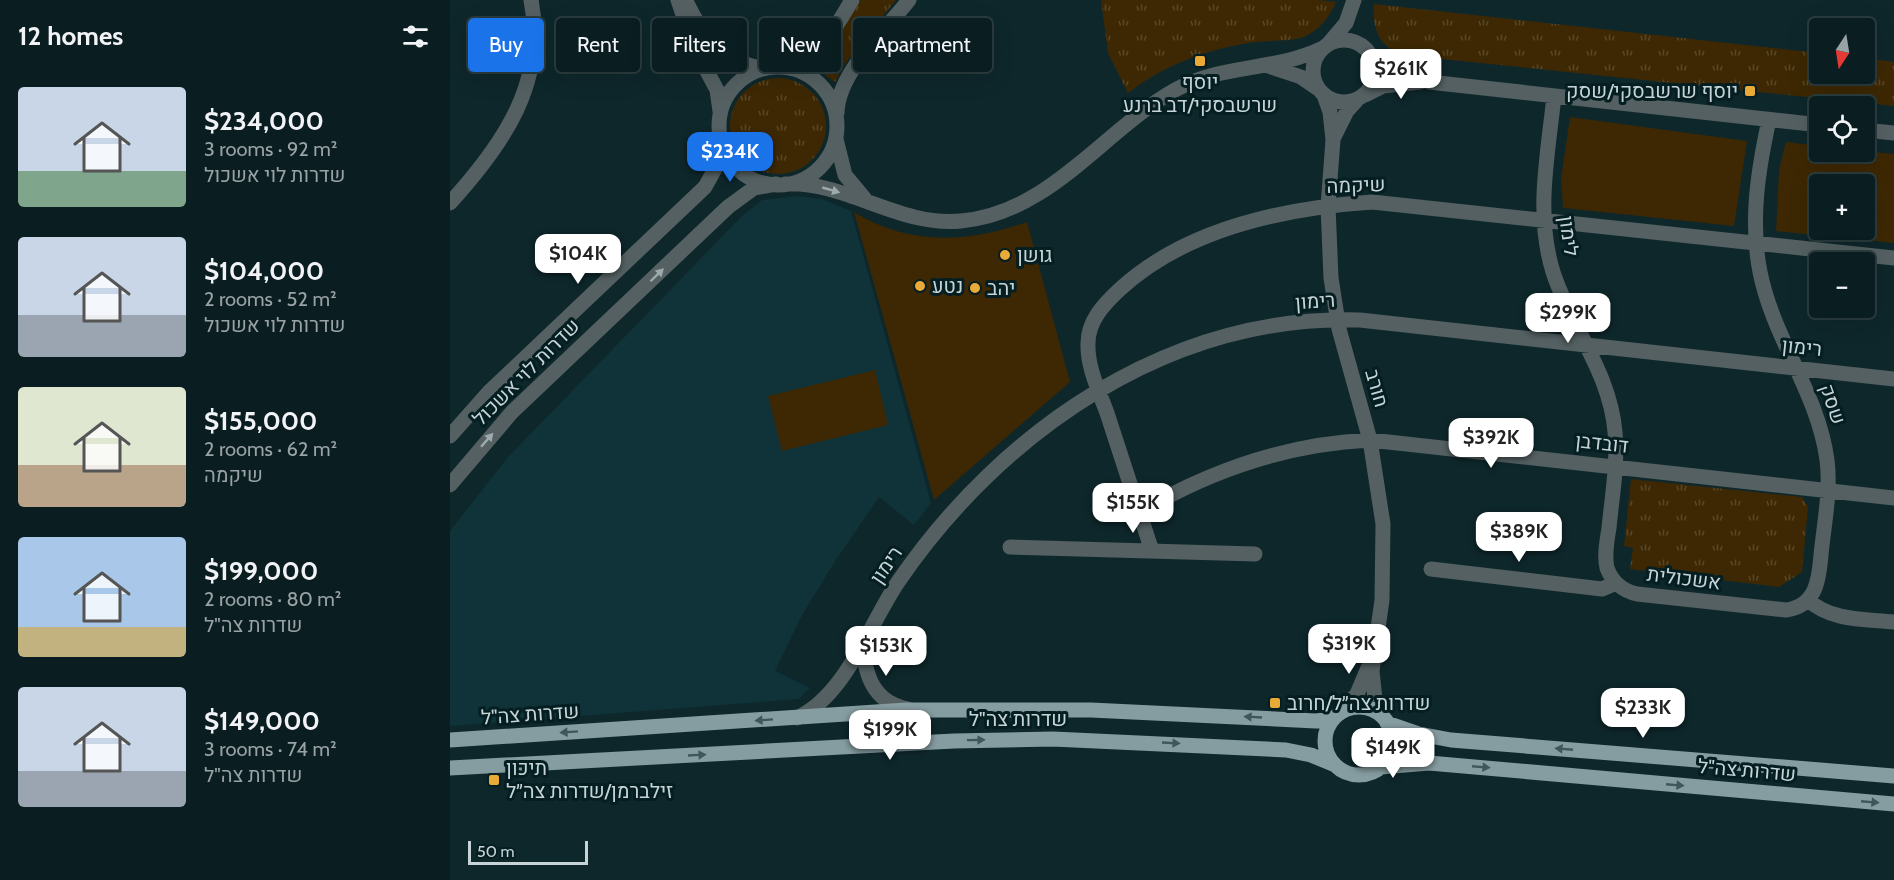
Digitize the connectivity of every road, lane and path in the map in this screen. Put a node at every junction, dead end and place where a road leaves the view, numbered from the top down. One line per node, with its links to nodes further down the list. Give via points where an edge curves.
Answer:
1 (531, 0): 27 (street, via 533,57 522,101 500,144)
2 (678, 0): 21 (street, via 692,41 717,90)
3 (685, 0): 11 (street, via 702,31 723,53)
4 (852, 0): 7 (street)
5 (909, 0): 18 (street, via 848,77 839,99)
6 (1353, 3): 8 (street, via 1346,23); 9 (street, via 1354,27)
7 (840, 18)
8 (1325, 46): 9 (street, via 1345,40); 10 (street, via 1290,62); 15 (street, via 1312,70)
9 (1367, 50): 14 (street, via 1387,68); 17 (street, via 1376,73)
10 (1265, 66): 15 (street, via 1301,76); 28 (street, via 1212,74 1173,91 1058,180 999,213 944,222 909,217)
11 (759, 68)
12 (759, 71): 21 (street, via 733,88 723,104)
13 (802, 72): 18 (street, via 816,80 828,94)
14 (1429, 82): 16 (street); 17 (street, via 1389,85)
15 (1322, 94): 17 (street, via 1337,102); 25 (street, חורב, via 1330,112)
16 (1554, 96): 19 (street); 30 (street, לימון)
17 (1361, 97): 25 (street, חורב, via 1347,111)
18 (837, 119): 24 (street)
19 (1769, 120): 20 (street); 31 (street, שסק, via 1757,181)
20 (1809, 124)
21 (720, 130): 26 (street, via 729,158 741,171 757,180); 38 (street, שדרות לוי אשכול, via 716,167 705,187 489,392)
22 (1875, 131): 23 (street)
23 (1894, 134)
24 (836, 138): 26 (street, via 818,169 803,179); 28 (street, via 849,182)
25 (1333, 140): 29 (street, חורב)
26 (780, 184): 28 (street, one-way to 28, via 827,188); 41 (street, שדרות לוי אשכול, one-way to 26, via 513,412 732,203 759,186)
27 (450, 203)
28 (875, 206)
29 (1328, 206): 30 (street, שיקמה, via 1372,202); 33 (street, חורב, via 1330,278); 37 (street, שיקמה, via 1251,222 1202,238 1155,261 1133,277 1094,319 1089,330 1089,356)
30 (1544, 220): 31 (street, שיקמה); 34 (street, לימון, via 1553,272)
31 (1757, 243): 32 (street, שיקמה); 35 (street, שסק, via 1768,303)
32 (1894, 258)
33 (1337, 320): 34 (street, רימון); 37 (street, רימון, via 1278,326 1224,338 1171,355); 39 (street, חורב)
34 (1587, 345): 35 (street, רימון); 40 (street, לימון, via 1612,409)
35 (1796, 368): 36 (street, רימון); 42 (street, שסק, via 1822,436)
36 (1894, 379)
37 (1099, 389): 44 (street, שיקמה); 52 (street, רימון, via 1024,442 979,482 937,529)
38 (450, 436)
39 (1370, 440): 40 (street, דובדבן); 44 (street, דובדבן, via 1317,444 1258,458 1203,479); 53 (street, חורב, via 1384,550 1382,600)
40 (1615, 466): 42 (street, דובדבן); 49 (street, לימון, via 1606,561)
41 (450, 485)
42 (1828, 490): 43 (street, דובדבן); 50 (street, שסק, via 1819,578)
43 (1894, 498)
44 (1140, 512): 46 (street, שיקמה)
45 (1010, 547): 46 (street)
46 (1152, 551): 47 (street)
47 (1255, 554)
48 (1431, 569): 49 (street, via 1602,589)
49 (1616, 583): 50 (street, אשכולית, via 1637,594 1778,609 1796,608)
50 (1808, 600): 51 (street, via 1833,616)
51 (1894, 622)
52 (862, 642): 54 (street, via 866,672 876,692 889,703); 56 (street, רימון, via 827,697 813,710)
53 (1374, 648): 55 (street, חורב, via 1361,688); 57 (street, חורב, via 1374,692)
54 (915, 710): 55 (main road, שדרות צה"ל, one-way to 54, via 1316,721 1091,710); 56 (main road, שדרות צה"ל)
55 (1336, 716): 57 (main road, via 1355,707 1366,708); 59 (main road, via 1325,734 1324,745)
56 (797, 717): 58 (main road, שדרות צה"ל, one-way to 58)
57 (1386, 721): 60 (main road, via 1393,737 1392,748); 62 (main road, שדרות צה"ל, one-way to 57, via 1451,740 1419,735)
58 (450, 740)
59 (1333, 764): 60 (main road, via 1357,775); 61 (main road, שדרות צה"ל, one-way to 59, via 1053,739 1286,750)
60 (1381, 767): 63 (main road, שדרות צה"ל, one-way to 63, via 1430,763)
61 (450, 768)
62 (1894, 776)
63 (1894, 804)

